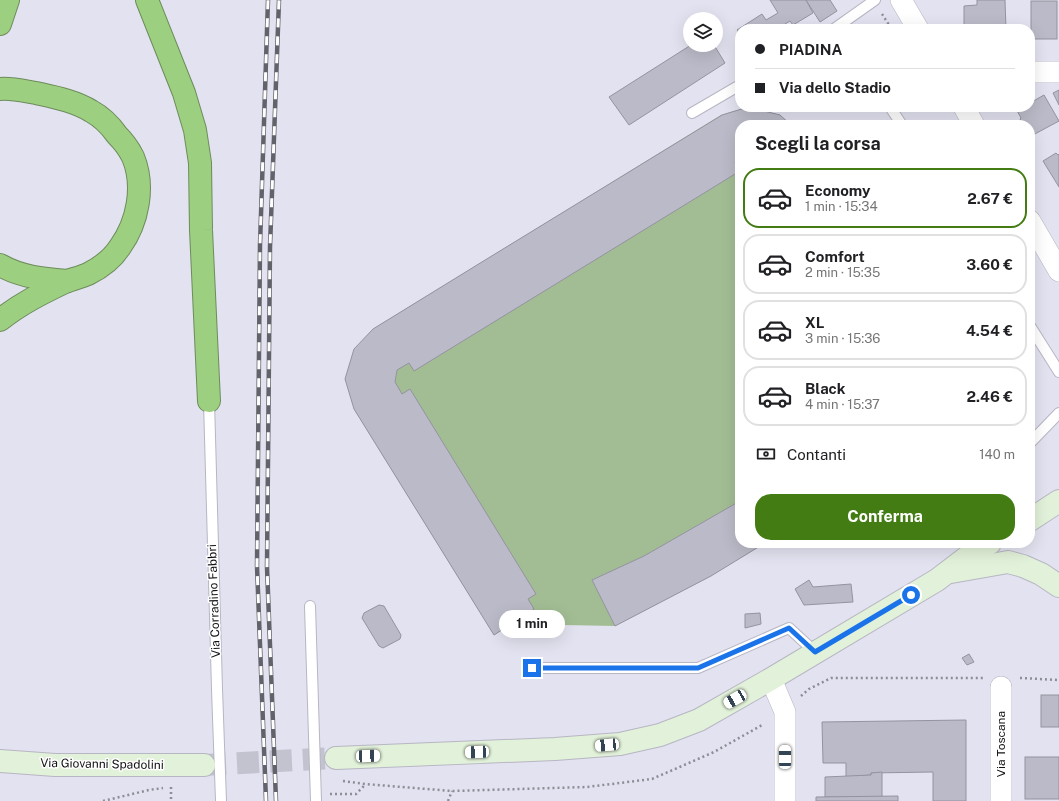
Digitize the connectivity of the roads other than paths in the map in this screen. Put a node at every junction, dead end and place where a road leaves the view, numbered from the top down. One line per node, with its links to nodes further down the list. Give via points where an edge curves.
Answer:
1 (8, 0): 5 (highway)
2 (147, 0): 20 (highway, via 184,93 195,130 200,163)
3 (875, 0): 6 (lane)
4 (901, 0): 7 (street)
5 (0, 24)
6 (842, 24)
7 (915, 24)
8 (1035, 72): 9 (street)
9 (1059, 72)
10 (735, 87): 12 (lane)
11 (0, 88): 16 (highway, via 45,95 91,110 108,123 133,157 140,191 131,228 120,247 106,262 89,273)
12 (692, 113)
13 (1035, 230): 15 (street)
14 (0, 265): 16 (highway, via 15,273)
15 (1059, 271)
16 (68, 281): 17 (highway, via 34,297)
17 (0, 320)
18 (1035, 334): 19 (lane)
19 (1059, 372)
20 (209, 401): 37 (lane, Via Corradino Fabbri)
21 (1059, 413): 22 (lane)
22 (1035, 438)
23 (1059, 501): 24 (main road)
24 (1035, 517)
25 (976, 548): 26 (main road)
26 (947, 573): 27 (main road, via 1008,562 1041,574); 29 (main road)
27 (1059, 586)
28 (310, 606): 36 (lane)
29 (815, 652): 30 (lane, via 789,628 698,668); 31 (main road)
30 (532, 668)
31 (771, 678): 33 (main road, via 699,720 660,735 620,744); 38 (street, via 786,712)
32 (1001, 687): 39 (street, Via Toscana)
33 (336, 758)
34 (0, 761): 35 (main road, Via Giovanni Spadolini, via 55,765)
35 (204, 765)
36 (315, 797)
37 (221, 801)
38 (785, 801)
39 (1001, 801)

